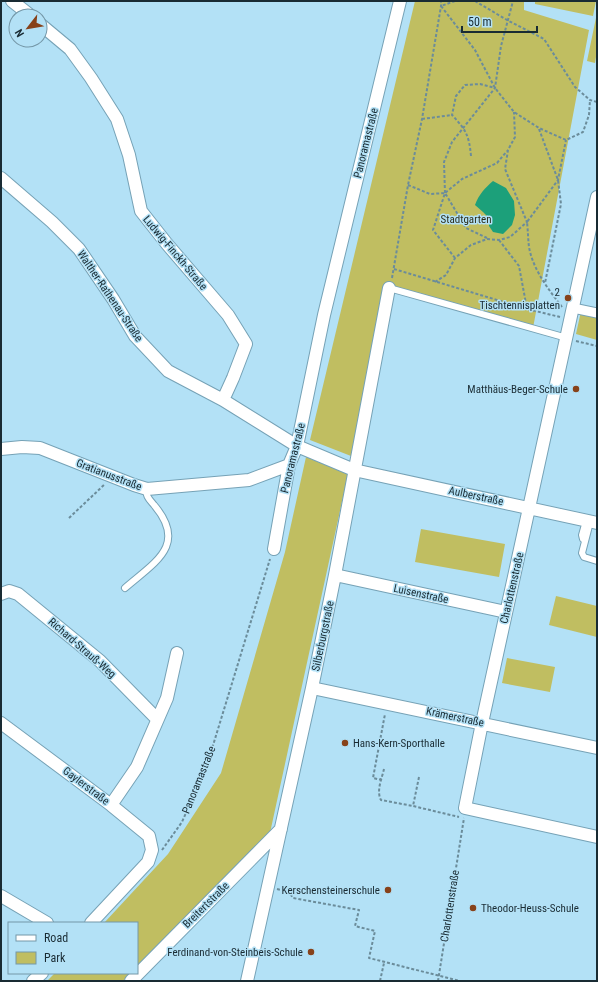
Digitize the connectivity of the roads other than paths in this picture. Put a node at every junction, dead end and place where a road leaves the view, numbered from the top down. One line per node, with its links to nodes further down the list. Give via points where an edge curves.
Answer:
1 (12, 1): 3 (street)
2 (400, 1): 12 (street, Panoramastraße, via 324,315)
3 (21, 8)
4 (48, 31): 11 (street, Ludwig-Finckh-Straße, via 70,49 117,119 129,155 141,211 228,315 246,344)
5 (1, 178): 11 (street, Walther-Rathenau-Straße, via 79,249 135,336 168,371)
6 (597, 196): 8 (street, Charlottenstraße)
7 (389, 288): 10 (lane); 15 (street, Silberburgstraße)
8 (572, 313): 9 (street); 10 (street, Charlottenstraße)
9 (597, 313)
10 (567, 338): 17 (street, Charlottenstraße)
11 (223, 400): 12 (street, Walther-Rathenau-Straße)
12 (297, 446): 14 (street, Panoramastraße); 15 (street, Walther-Rathenau-Straße)
13 (1, 448): 16 (street, Gratianusstraße, via 40,448)
14 (289, 466): 16 (street, Gratianusstraße, via 249,480); 19 (street, Panoramastraße)
15 (354, 470): 17 (street, Aulberstraße); 21 (street, Silberburgstraße)
16 (147, 489): 22 (lane, via 148,497 161,513 168,528 169,538 167,546 159,556)
17 (529, 508): 18 (street, Aulberstraße); 24 (street, Charlottenstraße)
18 (591, 522): 20 (lane, via 582,556)
19 (274, 549)
20 (597, 561)
21 (335, 575): 24 (street, Luisenstraße); 26 (street, Silberburgstraße)
22 (125, 588)
23 (1, 594): 27 (street, Richard-Strauß-Weg, via 9,591 18,594 37,609 100,661)
24 (506, 612): 29 (street, Charlottenstraße)
25 (177, 653): 27 (street, via 167,698)
26 (312, 688): 29 (street, Krämerstraße); 32 (street, Silberburgstraße)
27 (157, 719): 31 (street, via 137,767)
28 (1, 722): 31 (street, Gaylerstraße)
29 (482, 723): 30 (street, Krämerstraße); 33 (street, Charlottenstraße, via 465,813)
30 (597, 748)
31 (111, 805): 36 (street, Gaylerstraße, via 148,836 152,850 148,862)
32 (281, 828): 38 (street, Breitertstraße); 40 (street, Silberburgstraße)
33 (597, 837)
34 (1, 896): 35 (street)
35 (44, 922)
36 (92, 922)
37 (41, 974): 39 (street)
38 (138, 974)
39 (33, 981)
40 (247, 981)

